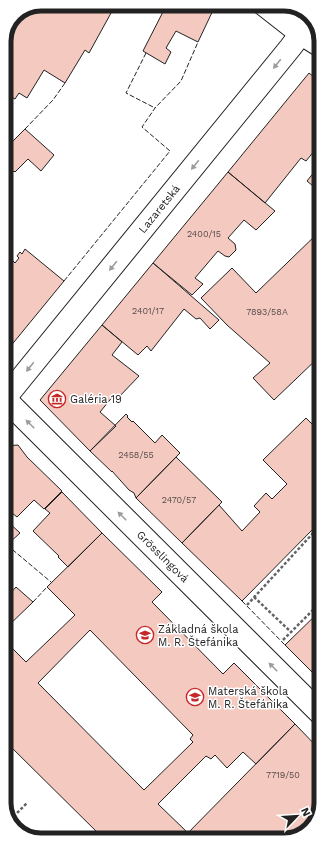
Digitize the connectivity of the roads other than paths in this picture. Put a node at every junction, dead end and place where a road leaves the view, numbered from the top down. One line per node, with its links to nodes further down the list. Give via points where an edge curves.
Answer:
1 (277, 11): 2 (street)
2 (306, 26): 3 (street); 4 (street, Lazaretská, one-way to 4)
3 (314, 38)
4 (11, 392)
5 (11, 405): 6 (street, Grösslingová, one-way to 5)
6 (314, 707)

